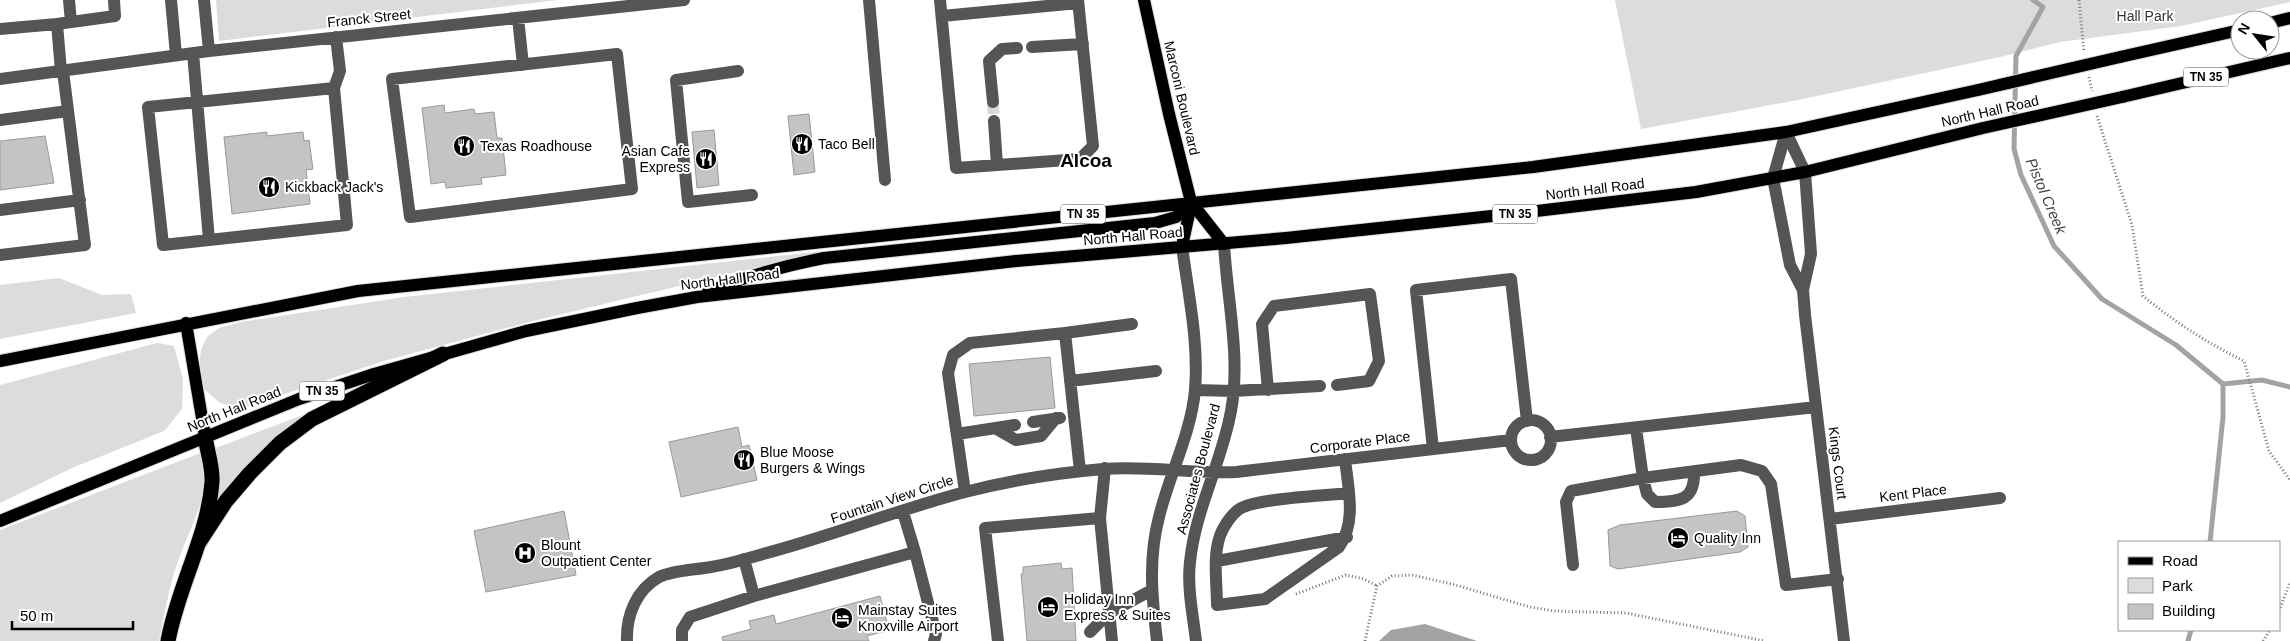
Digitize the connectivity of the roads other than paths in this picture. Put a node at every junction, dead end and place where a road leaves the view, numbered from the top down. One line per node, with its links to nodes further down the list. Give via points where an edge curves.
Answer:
1 (69, 0): 13 (street)
2 (114, 0): 13 (street, via 115,16)
3 (171, 0): 23 (street)
4 (204, 0): 21 (street)
5 (684, 0): 9 (street, Franck Street)
6 (868, 0): 39 (street)
7 (940, 0): 11 (street)
8 (1144, 0): 42 (main road, Marconi Boulevard)
9 (660, 1): 12 (street, Franck Street)
10 (1078, 2): 11 (street); 18 (street)
11 (942, 16): 36 (street, via 956,168)
12 (518, 18): 17 (street, Franck Street); 25 (street)
13 (71, 22): 14 (street)
14 (57, 24): 15 (street); 26 (street)
15 (0, 30)
16 (2230, 32): 35 (main road, North Hall Road / TN 35, bridge)
17 (336, 37): 21 (street, Franck Street); 29 (street, via 340,71)
18 (1083, 44): 19 (street); 36 (street, via 1094,146 1080,159)
19 (1032, 47)
20 (1017, 48): 31 (street, via 1002,48 990,61)
21 (209, 51): 22 (street, Franck Street)
22 (193, 53): 23 (street, Franck Street); 30 (street)
23 (176, 55): 26 (street, Franck Street)
24 (2290, 58): 37 (main road, North Hall Road / TN 35, bridge)
25 (523, 65): 25 (street, via 392,79 410,218 632,189 617,54)
26 (62, 71): 28 (street, Franck Street); 32 (street)
27 (738, 71): 40 (street, via 676,80 688,202)
28 (0, 79)
29 (334, 88): 30 (street); 44 (street, via 346,225)
30 (197, 101): 44 (street); 44 (street, via 148,107 163,245)
31 (993, 102)
32 (68, 111): 33 (street); 41 (street)
33 (0, 120)
34 (994, 121): 36 (street)
35 (1786, 132): 37 (street, Kings Court); 38 (street, Kings Court); 42 (main road, North Hall Road / TN 35, via 1533,168)
36 (997, 165)
37 (1805, 172): 38 (main road, North Hall Road / TN 35); 48 (street, Kings Court, via 1811,254)
38 (1774, 178): 45 (main road, North Hall Road / TN 35, via 1696,192 1530,212); 48 (street, Kings Court, via 1790,264)
39 (885, 180)
40 (752, 195)
41 (80, 200): 43 (street); 47 (street, via 85,245)
42 (1191, 202): 45 (main road, Marconi Boulevard); 46 (main road, Marconi Boulevard); 49 (main road, via 1176,217 1155,223 824,258 771,268); 50 (main road, North Hall Road / TN 35, via 358,291)
43 (0, 210)
44 (209, 240)
45 (1224, 244): 46 (main road, North Hall Road / TN 35); 61 (street, Associates Boulevard)
46 (1182, 246): 49 (main road, North Hall Road / TN 35); 59 (street, Associates Boulevard, via 1195,349)
47 (0, 255)
48 (1803, 290): 62 (street, Kings Court)
49 (697, 297): 53 (main road, North Hall Road / TN 35, via 526,331)
50 (186, 323): 54 (main road, North Hall Road / TN 35); 71 (main road)
51 (1132, 324): 52 (street)
52 (1065, 333): 56 (street); 70 (street, via 970,342 953,355 948,373)
53 (443, 354): 71 (main road, North Hall Road / TN 35, via 299,399); 90 (highway, via 312,419 250,472)
54 (0, 361)
55 (1156, 371): 56 (street)
56 (1070, 381): 63 (street)
57 (1320, 386): 60 (street)
58 (1338, 386): 60 (street, via 1368,381 1379,361 1370,294 1274,306 1262,324)
59 (1195, 390): 61 (street); 77 (street, Associates Boulevard)
60 (1268, 390): 61 (street)
61 (1234, 392): 80 (street, Associates Boulevard)
62 (1816, 406): 69 (street); 87 (street, Kings Court)
63 (1074, 415): 64 (street); 78 (street)
64 (1056, 418): 66 (street); 68 (street, via 1041,436 1016,440)
65 (1527, 421): 72 (street, via 1539,422); 73 (street, via 1516,428); 74 (street, via 1511,279 1416,290)
66 (1032, 422)
67 (1015, 425): 68 (street)
68 (995, 428): 70 (street)
69 (1636, 428): 72 (street); 81 (street)
70 (957, 434): 82 (street)
71 (205, 436): 88 (main road, North Hall Road / TN 35); 90 (highway, via 212,479)
72 (1550, 437): 73 (street, via 1544,454 1534,460 1526,460 1515,453)
73 (1511, 440): 74 (street, Corporate Place)
74 (1433, 448): 75 (street, Corporate Place)
75 (1345, 459): 80 (street, Corporate Place); 83 (street)
76 (1105, 468): 77 (street, Fountain View Circle); 78 (street, Fountain View Circle); 86 (street)
77 (1174, 469): 80 (street, Fountain View Circle); 96 (street, Associates Boulevard, via 1152,548)
78 (1080, 472): 82 (street, Fountain View Circle, via 1024,479)
79 (1694, 472): 81 (street); 81 (street, via 1694,485 1688,496 1673,502 1655,502 1647,494); 95 (street, via 1741,464 1762,471 1771,484 1786,585)
80 (1213, 473): 107 (street, Associates Boulevard, via 1188,578)
81 (1643, 478): 94 (street, via 1571,491 1566,502)
82 (965, 492): 85 (street, Fountain View Circle)
83 (1349, 493): 89 (street, via 1351,511); 93 (street, via 1256,503 1240,508 1219,539)
84 (2000, 498): 87 (street, Kent Place)
85 (903, 512): 91 (street); 92 (street, Fountain View Circle)
86 (1100, 518): 98 (street); 104 (street, via 985,528)
87 (1830, 519): 95 (street, Kings Court)
88 (0, 521)
89 (1347, 536): 93 (street); 93 (street, via 1339,547 1265,599 1217,604)
90 (198, 544): 100 (highway, via 173,612)
91 (915, 552): 97 (street); 103 (street, via 936,634)
92 (744, 559): 97 (street); 101 (street, Fountain View Circle, via 661,576 650,583 631,611 626,625)
93 (1217, 561)
94 (1573, 565)
95 (1838, 578): 108 (street, Kings Court)
96 (1152, 590): 98 (street); 106 (street, Associates Boulevard)
97 (754, 596): 102 (street, via 690,616 682,630)
98 (1109, 613): 99 (street); 105 (street)
99 (1090, 632)
100 (168, 641)
101 (627, 641)
102 (682, 641)
103 (934, 641)
104 (998, 641)
105 (1112, 641)
106 (1157, 641)
107 (1196, 641)
108 (1844, 641)

